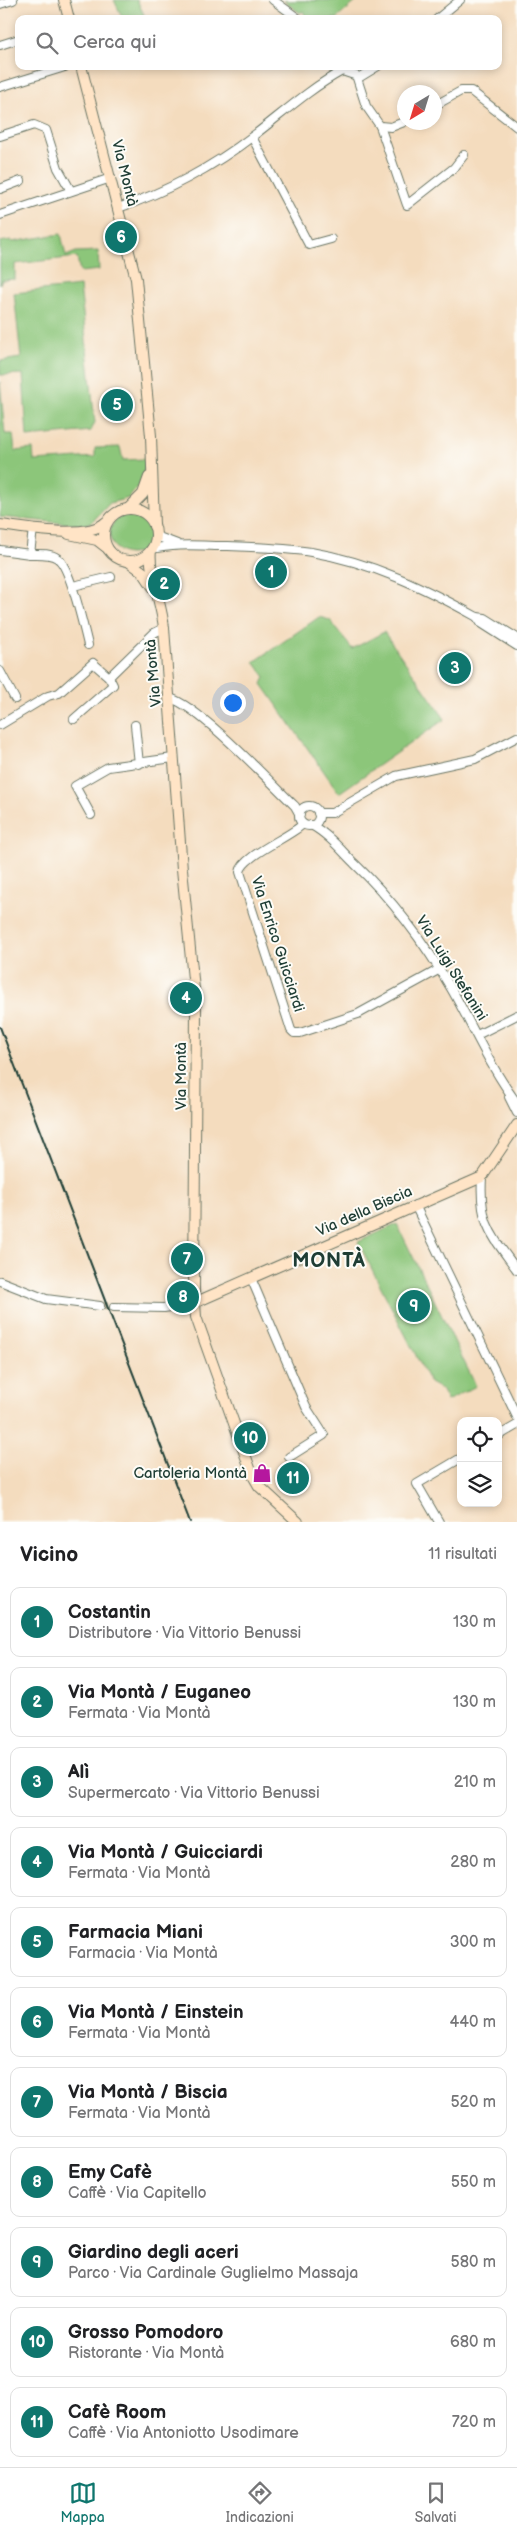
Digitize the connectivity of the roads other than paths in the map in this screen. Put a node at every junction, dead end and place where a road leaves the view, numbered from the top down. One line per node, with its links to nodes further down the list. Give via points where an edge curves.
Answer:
1 (13, 0): 5 (street)
2 (64, 0): 6 (main road)
3 (272, 0): 7 (street)
4 (460, 0): 8 (street)
5 (0, 4)
6 (68, 15)
7 (293, 15)
8 (442, 15)
9 (15, 40): 10 (street)
10 (0, 45)
11 (55, 70): 17 (street)
12 (82, 70): 25 (main road, Via Montà)
13 (339, 70): 23 (street)
14 (345, 70): 16 (street)
15 (371, 70): 16 (street)
16 (357, 78): 20 (street, via 366,106)
17 (0, 87)
18 (442, 102): 21 (street, via 461,91 471,91)
19 (397, 124): 20 (street)
20 (380, 126): 24 (street, via 407,205 454,168)
21 (517, 127)
22 (0, 136): 28 (street, via 34,125 46,130 58,168)
23 (252, 137): 29 (street, via 192,174); 31 (street, via 309,245)
24 (464, 156)
25 (111, 178): 28 (street); 29 (main road, Via Montà)
26 (20, 181): 27 (street)
27 (0, 189)
28 (71, 191): 30 (street)
29 (118, 208): 32 (main road, Via Montà, via 140,308)
30 (0, 214)
31 (332, 239)
32 (152, 467): 33 (main road, Via Montà, via 143,494); 38 (main road, Via Montà)
33 (128, 509): 34 (main road, Via Montà); 38 (main road, via 147,515)
34 (109, 519): 37 (main road, Via Montà, via 94,530); 40 (main road, via 104,530)
35 (0, 525): 36 (main road)
36 (33, 529): 37 (main road); 43 (street)
37 (54, 530): 40 (main road, Via Montà, via 98,540)
38 (155, 531): 39 (street, via 162,540); 41 (main road, Via Montà)
39 (186, 546): 41 (street); 48 (street, via 290,549 346,560 396,576)
40 (106, 547): 44 (main road, Via Montà, via 119,559)
41 (152, 549): 44 (main road, via 141,559); 47 (main road, Via Montà, via 150,562)
42 (0, 550): 43 (street)
43 (30, 554): 46 (street, via 52,556 61,561)
44 (128, 561): 47 (main road, Via Montà, via 144,572)
45 (111, 577): 46 (street)
46 (73, 586): 51 (street)
47 (161, 602): 49 (main road, Via Montà)
48 (477, 617): 50 (street, via 485,618); 52 (street, via 481,623)
49 (164, 628): 54 (street, via 154,633); 55 (main road, Via Montà)
50 (517, 638)
51 (88, 645)
52 (517, 646)
53 (0, 671): 56 (street)
54 (109, 677): 57 (street, via 114,685); 58 (street, via 93,663 59,693 48,696)
55 (170, 698): 61 (main road, Via Montà); 63 (street, via 202,719)
56 (15, 700)
57 (74, 719)
58 (0, 725)
59 (135, 725): 62 (street)
60 (517, 737): 65 (street, via 475,759 396,776 332,813)
61 (173, 758): 62 (street); 82 (main road, Via Montà, via 196,1008)
62 (138, 764): 64 (street, via 108,767 75,786)
63 (299, 810): 65 (street, via 311,807); 66 (street)
64 (91, 815)
65 (318, 816): 66 (street); 67 (street, Via Luigi Stefanini)
66 (307, 824): 67 (street, Via Luigi Stefanini); 68 (street, Via Enrico Guicciardi, via 240,868 291,1030 300,1033 358,1014)
67 (325, 834): 68 (street, Via Luigi Stefanini, via 392,902)
68 (440, 969): 70 (street, Via Luigi Stefanini)
69 (517, 1014): 70 (street)
70 (477, 1035): 71 (street, Via Luigi Stefanini)
71 (502, 1081): 72 (street, Via Luigi Stefanini); 73 (street, Via Luigi Stefanini)
72 (517, 1103)
73 (517, 1113)
74 (517, 1125): 76 (main road)
75 (517, 1136): 76 (main road)
76 (505, 1143): 77 (main road)
77 (482, 1178): 78 (main road, Via della Biscia); 79 (street, via 480,1202 487,1226)
78 (416, 1205): 80 (main road, Via della Biscia); 85 (street)
79 (517, 1270)
80 (251, 1278): 82 (main road, Via della Biscia); 88 (street, via 306,1407 324,1435)
81 (0, 1281): 83 (street, via 46,1299)
82 (194, 1303): 84 (street, via 164,1308); 90 (main road, Via Montà, via 196,1317 250,1469 259,1486)
83 (100, 1306)
84 (114, 1307)
85 (517, 1417)
86 (517, 1425): 87 (street)
87 (502, 1434)
88 (289, 1457)
89 (457, 1460): 91 (street, via 417,1484)
90 (298, 1522)
91 (439, 1522)

